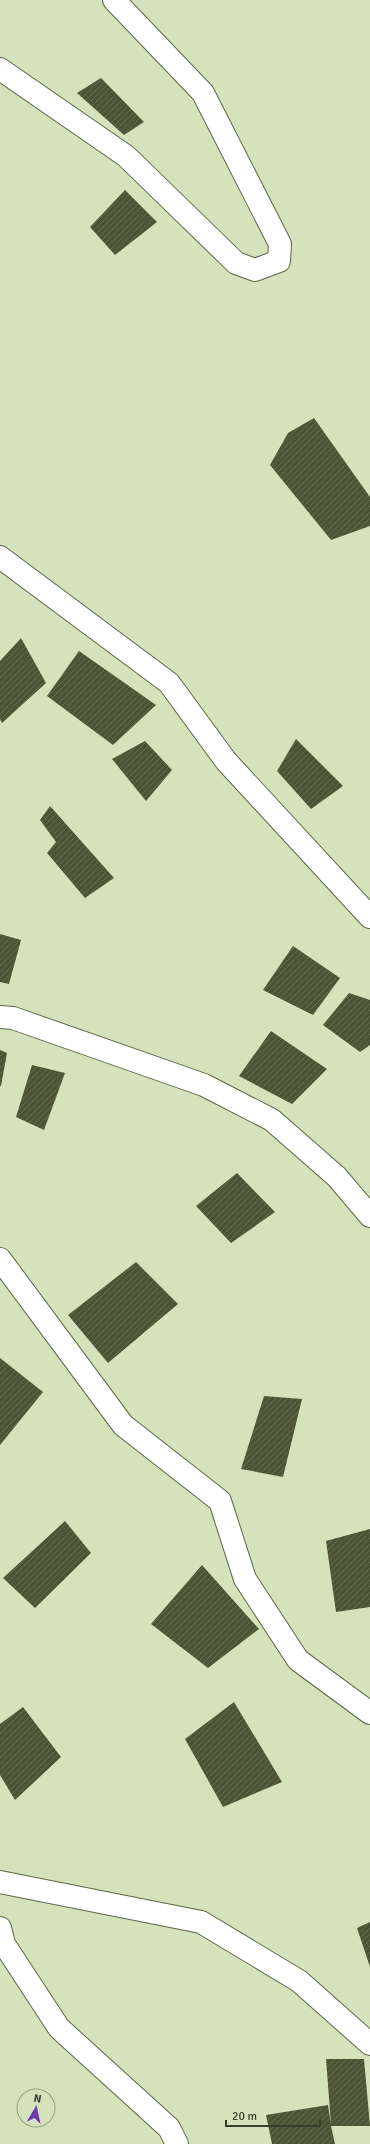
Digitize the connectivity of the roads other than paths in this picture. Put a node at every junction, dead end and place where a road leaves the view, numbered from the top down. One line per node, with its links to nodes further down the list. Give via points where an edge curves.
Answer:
1 (114, 0): 2 (street, via 203,93 280,244 279,261 255,270 236,263 126,156)
2 (0, 69)
3 (0, 557): 4 (street, via 169,683 226,761)
4 (370, 916)
5 (0, 1017): 6 (street, via 13,1018 204,1085 272,1120 337,1178)
6 (370, 1216)
7 (0, 1259): 8 (street, via 123,1425 220,1501 245,1579 298,1660)
8 (370, 1713)
9 (0, 1882): 11 (street, via 201,1922 299,1981)
10 (0, 1928): 12 (street, via 4,1944 59,2028 169,2128)
11 (370, 2044)
12 (176, 2144)

